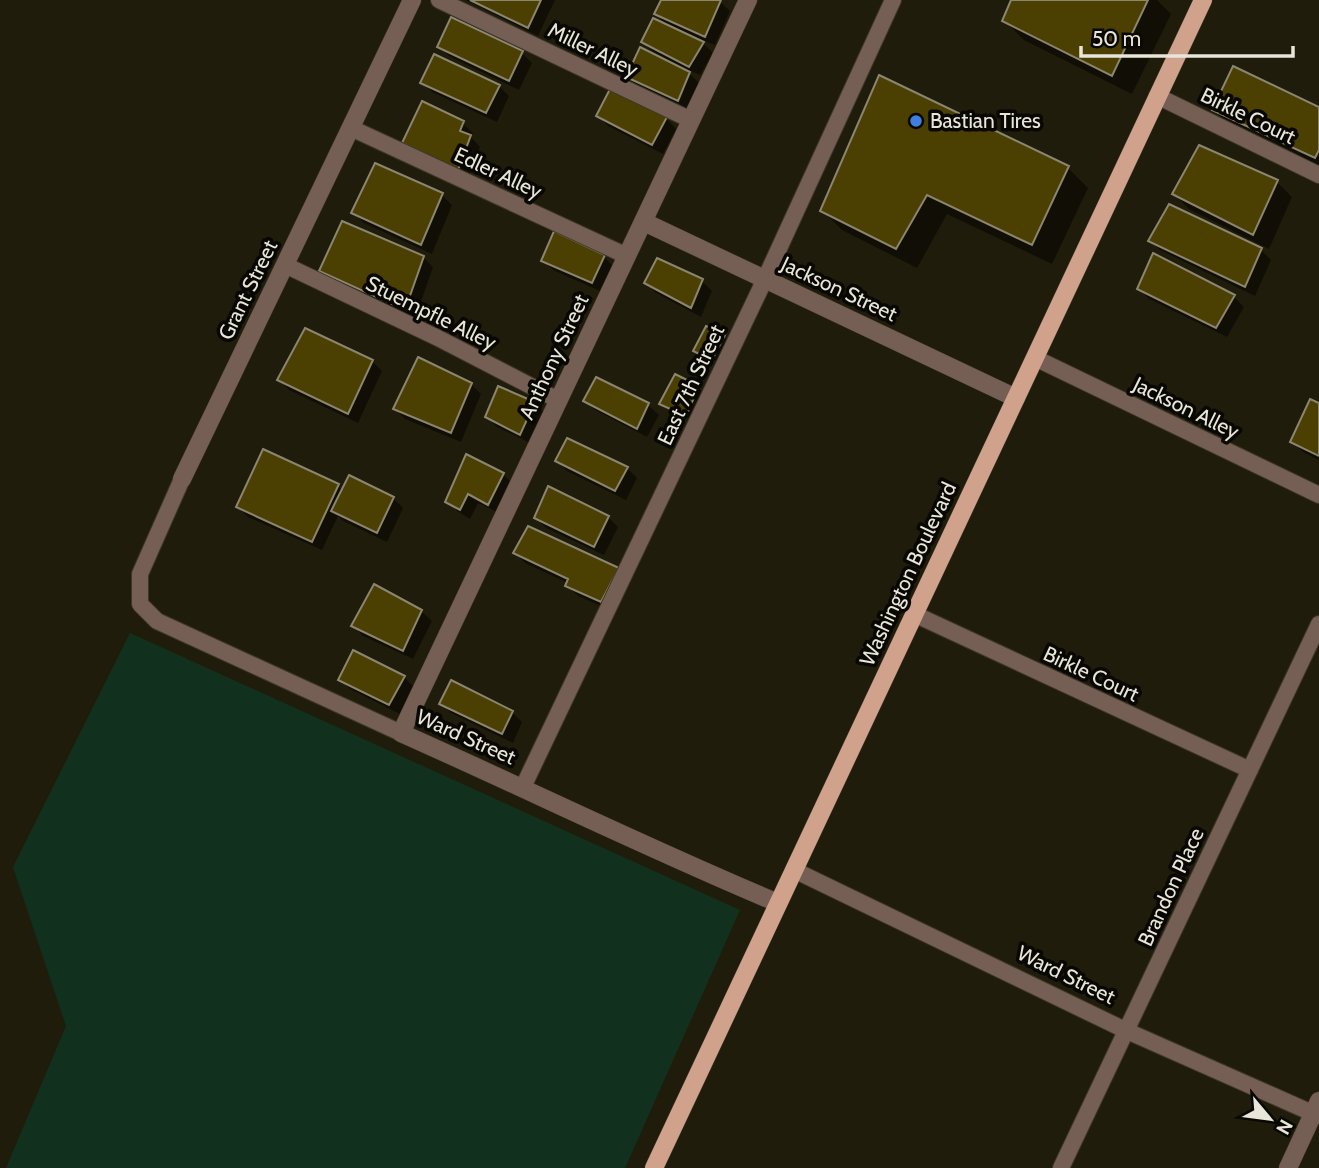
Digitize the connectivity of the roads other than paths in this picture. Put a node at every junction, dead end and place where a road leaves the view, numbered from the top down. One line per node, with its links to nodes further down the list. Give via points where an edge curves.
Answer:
1 (412, 0): 8 (street, Grant Street)
2 (439, 0): 7 (lane, Miller Alley)
3 (748, 0): 7 (street, Anthony Street)
4 (893, 0): 13 (lane, East 7th Street)
5 (1203, 0): 6 (main road, Washington Boulevard)
6 (1157, 96): 9 (lane, Birkle Court); 14 (main road, Washington Boulevard)
7 (691, 120): 10 (street, Anthony Street)
8 (351, 128): 11 (lane, Edler Alley); 12 (street, Grant Street)
9 (1319, 175)
10 (644, 222): 11 (street, Anthony Street); 13 (street, Jackson Street)
11 (627, 256): 16 (street, Anthony Street)
12 (285, 265): 16 (lane, Stuempfle Alley); 17 (street, Grant Street)
13 (765, 279): 15 (street, Jackson Street); 24 (lane, East 7th Street)
14 (1035, 358): 15 (main road, Washington Boulevard); 18 (lane, Jackson Alley)
15 (1016, 398): 20 (main road, Washington Boulevard)
16 (558, 400): 22 (street, Anthony Street)
17 (182, 479): 19 (lane, Grant Street, via 140,574)
18 (1319, 495)
19 (140, 604): 22 (lane, Ward Street, via 157,621)
20 (914, 614): 23 (lane, Birkle Court); 25 (main road, Washington Boulevard)
21 (1319, 624): 23 (lane, Brandon Place)
22 (401, 733): 24 (street, Ward Street)
23 (1250, 770): 27 (lane, Brandon Place)
24 (523, 787): 26 (street, Ward Street)
25 (794, 870): 26 (main road, Washington Boulevard); 27 (lane, Ward Street)
26 (778, 903): 29 (main road, Washington Boulevard)
27 (1127, 1031): 28 (lane, Ward Street); 30 (lane, Brandon Place)
28 (1317, 1110): 31 (street)
29 (654, 1168)
30 (1061, 1168)
31 (1287, 1168)

